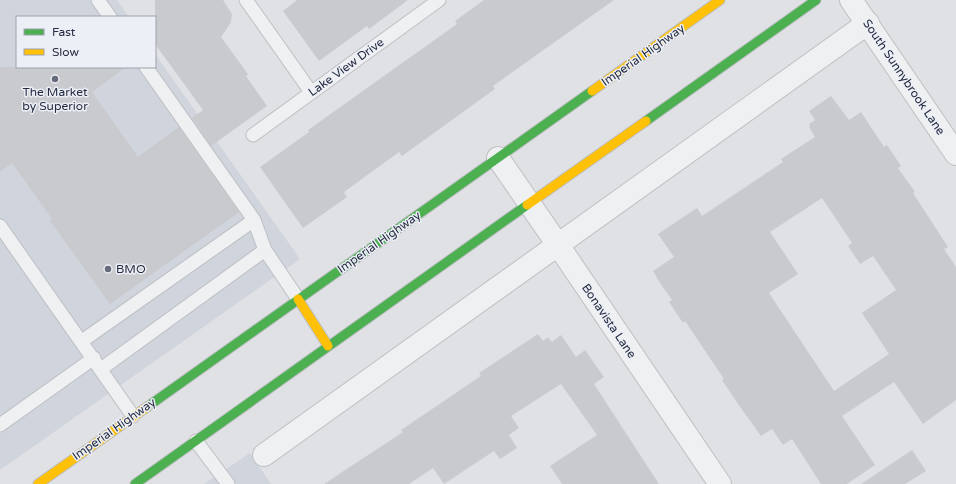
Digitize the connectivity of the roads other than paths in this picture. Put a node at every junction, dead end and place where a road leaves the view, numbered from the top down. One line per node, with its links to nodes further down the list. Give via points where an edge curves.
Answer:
1 (98, 0): 7 (lane)
2 (246, 0): 10 (lane)
3 (439, 0): 10 (lane, Lake View Drive)
4 (720, 0): 13 (main road, Imperial Highway)
5 (816, 0): 14 (main road)
6 (851, 0): 8 (street, South Sunnybrook Lane)
7 (109, 16)
8 (868, 23): 12 (street, South Sunnybrook Lane); 17 (street)
9 (147, 68): 15 (lane)
10 (311, 92): 11 (lane, Lake View Drive)
11 (253, 135)
12 (956, 154)
13 (498, 158): 14 (street, Bonavista Lane); 19 (main road, Imperial Highway)
14 (529, 204): 17 (street, Bonavista Lane); 21 (main road)
15 (254, 220): 18 (lane); 20 (lane)
16 (1, 230): 20 (lane)
17 (558, 245): 26 (street); 30 (street, Bonavista Lane)
18 (265, 250): 19 (lane); 22 (lane)
19 (298, 299): 21 (main road); 23 (main road, Imperial Highway)
20 (82, 341): 22 (lane)
21 (328, 346): 25 (main road)
22 (97, 363): 23 (lane); 24 (lane)
23 (133, 416): 27 (main road, Imperial Highway)
24 (0, 425)
25 (196, 441): 28 (main road); 29 (lane)
26 (264, 455)
27 (38, 484)
28 (135, 484)
29 (228, 484)
30 (720, 484)

